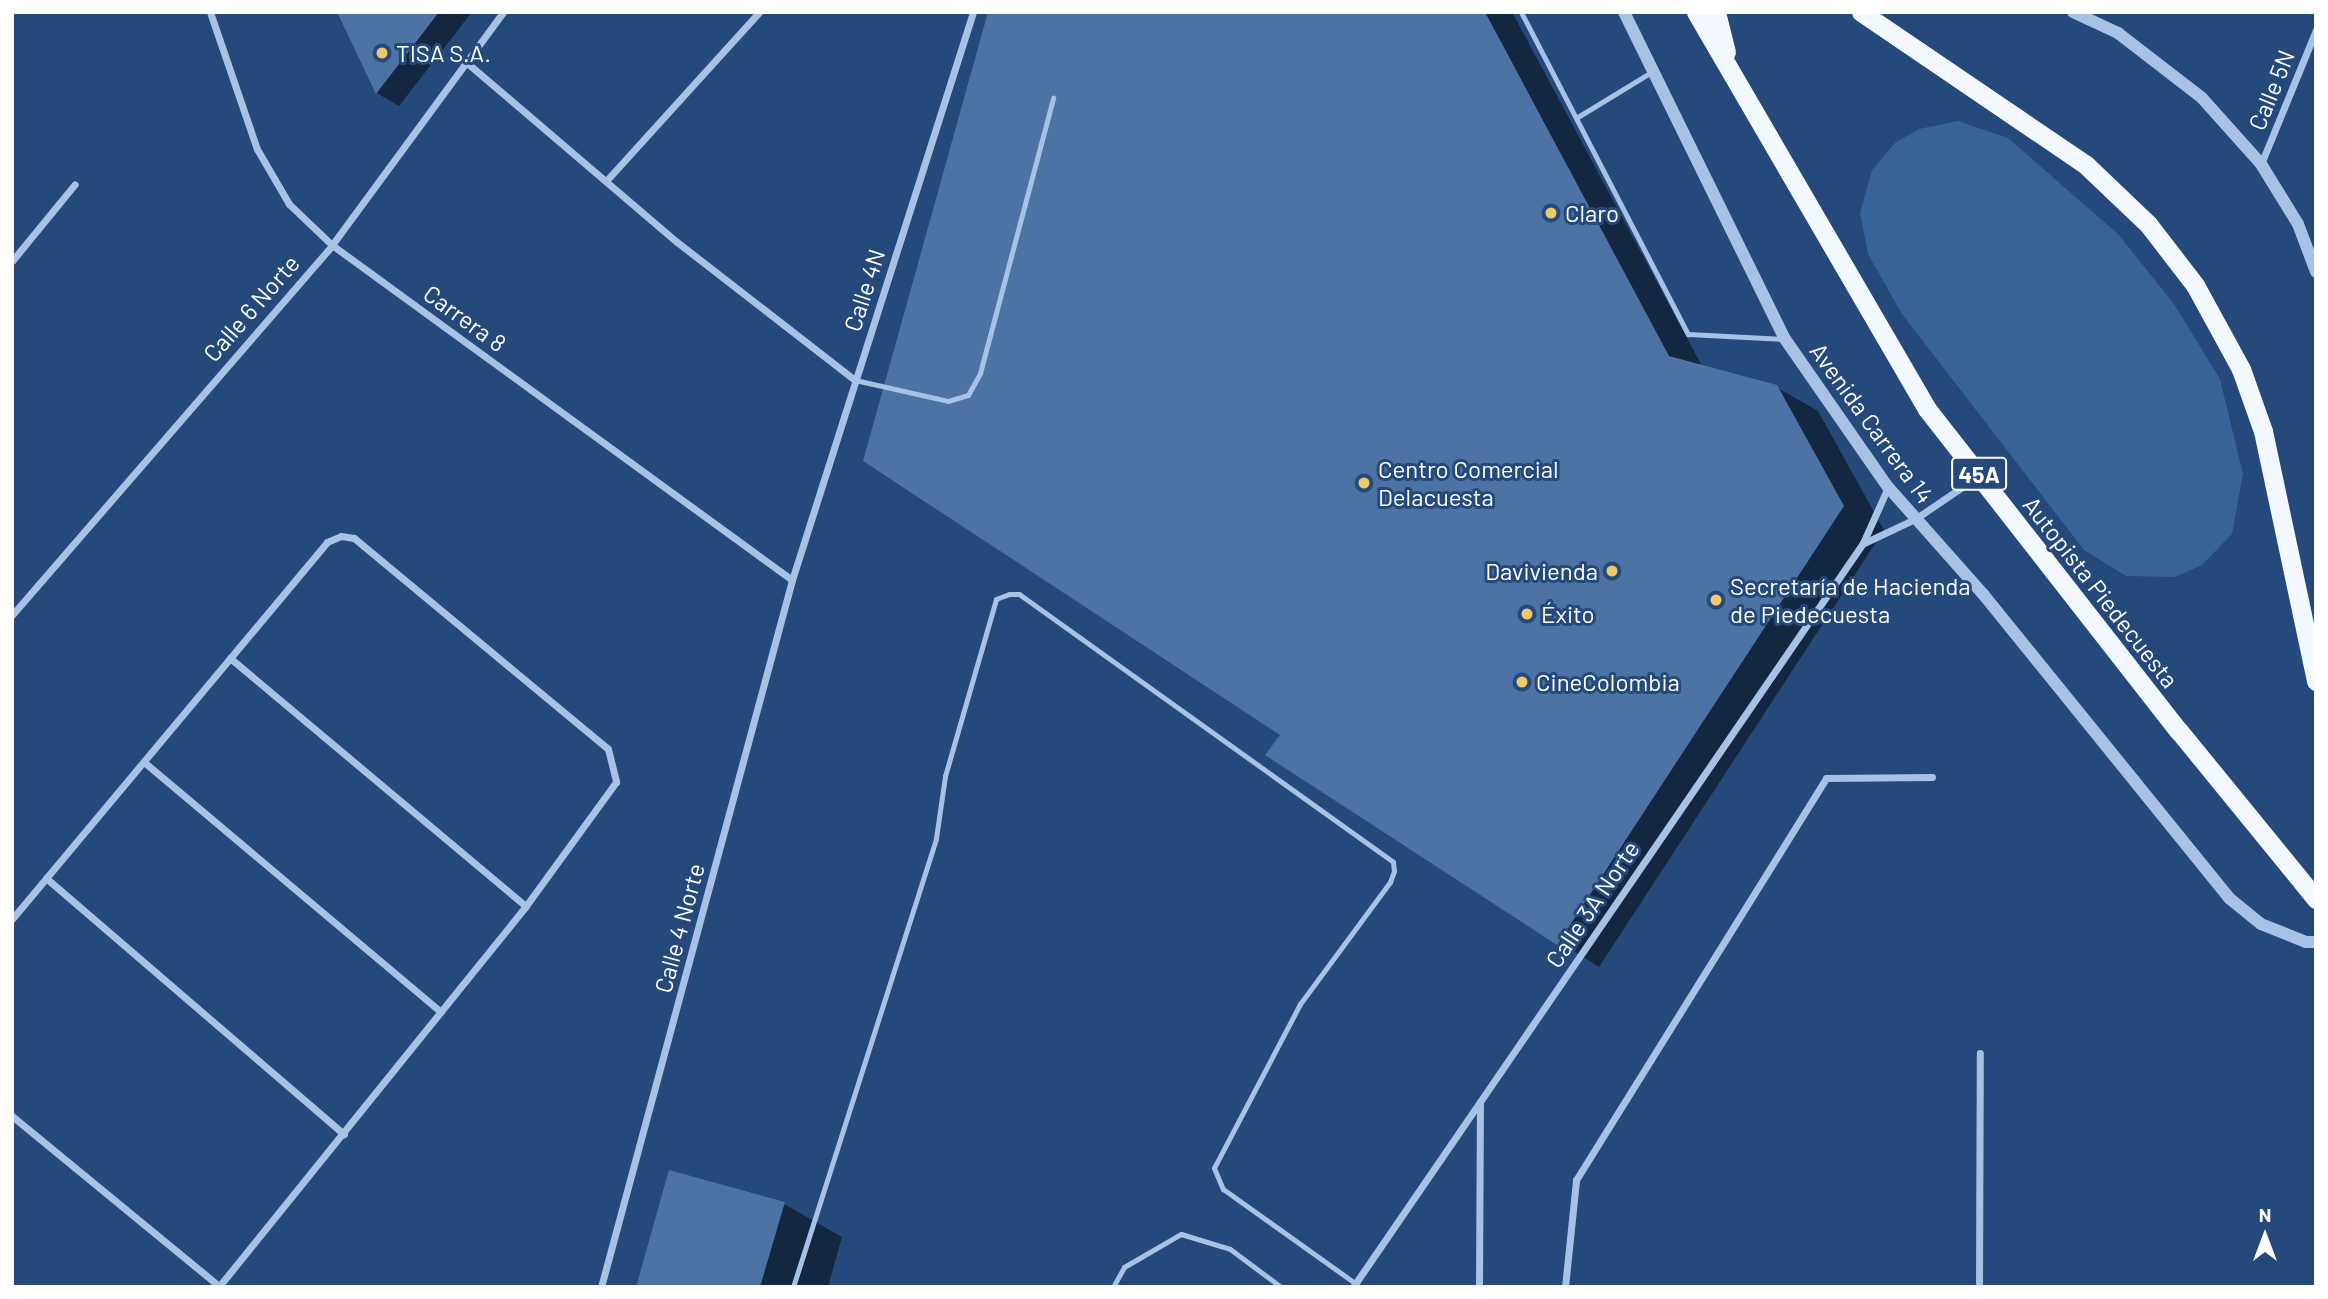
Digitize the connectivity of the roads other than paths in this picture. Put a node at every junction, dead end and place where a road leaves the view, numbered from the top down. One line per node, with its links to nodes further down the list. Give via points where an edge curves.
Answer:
1 (209, 12): 20 (street, Carrera 8, via 257,149 289,204)
2 (503, 12): 12 (street, Calle 6 Norte)
3 (759, 12): 18 (street)
4 (973, 12): 24 (street, Calle 4N)
5 (1521, 12): 16 (lane)
6 (1624, 12): 13 (street, Avenida Carrera 14)
7 (1696, 12): 14 (highway, Autopista Piedecuesta / 45A)
8 (1716, 12): 14 (highway)
9 (1861, 12): 32 (highway, via 2086,165 2148,225 2194,285 2241,369 2263,431)
10 (2073, 12): 17 (street, via 2118,33 2202,97)
11 (2316, 30): 17 (street, Calle 5N)
12 (466, 62): 18 (street); 20 (street, Calle 6 Norte)
13 (1653, 71): 16 (lane); 23 (street, Avenida Carrera 14)
14 (1732, 75): 25 (highway, Autopista Piedecuesta / 45A, via 1927,409)
15 (1053, 97): 24 (lane, via 980,373 968,395 947,401)
16 (1576, 118): 23 (lane, via 1688,334)
17 (2261, 164): 22 (street, via 2298,225)
18 (606, 181): 24 (street)
19 (75, 184): 21 (street)
20 (332, 245): 29 (street, Carrera 8); 30 (street, Calle 6 Norte)
21 (12, 261)
22 (2316, 272)
23 (1785, 339): 26 (street, Avenida Carrera 14)
24 (855, 380): 29 (street, Calle 4N)
25 (1980, 475): 27 (street); 36 (highway, Autopista Piedecuesta / 45A)
26 (1888, 487): 27 (street, Avenida Carrera 14); 28 (street, Calle 3A Norte)
27 (1915, 519): 28 (street); 39 (street, Avenida Carrera 14, via 1983,594 2229,898 2261,924)
28 (1863, 543): 42 (street, Calle 3A Norte)
29 (792, 580): 47 (street, Calle 4 Norte)
30 (12, 615)
31 (230, 658): 33 (street); 37 (street); 37 (street, via 327,542 341,536 354,538 608,749 616,782)
32 (2316, 681)
33 (144, 761): 35 (street); 40 (street)
34 (1932, 777): 52 (street, via 1826,778 1576,1180)
35 (46, 878): 38 (street); 44 (street)
36 (2316, 899)
37 (526, 906): 40 (street)
38 (12, 919)
39 (2316, 942)
40 (441, 1012): 44 (street)
41 (1980, 1053): 53 (street)
42 (1480, 1101): 45 (street, Calle 3A Norte); 51 (street)
43 (12, 1116): 46 (street)
44 (344, 1134): 46 (street)
45 (1354, 1285): 48 (lane, via 1223,1189 1214,1168 1300,1004 1390,882 1393,862 1020,594 1009,594 996,599 945,776 936,838)
46 (219, 1287)
47 (601, 1287)
48 (793, 1287)
49 (1113, 1287): 50 (lane, via 1124,1268 1181,1234 1230,1249)
50 (1281, 1287)
51 (1479, 1287)
52 (1565, 1287)
53 (1979, 1287)

